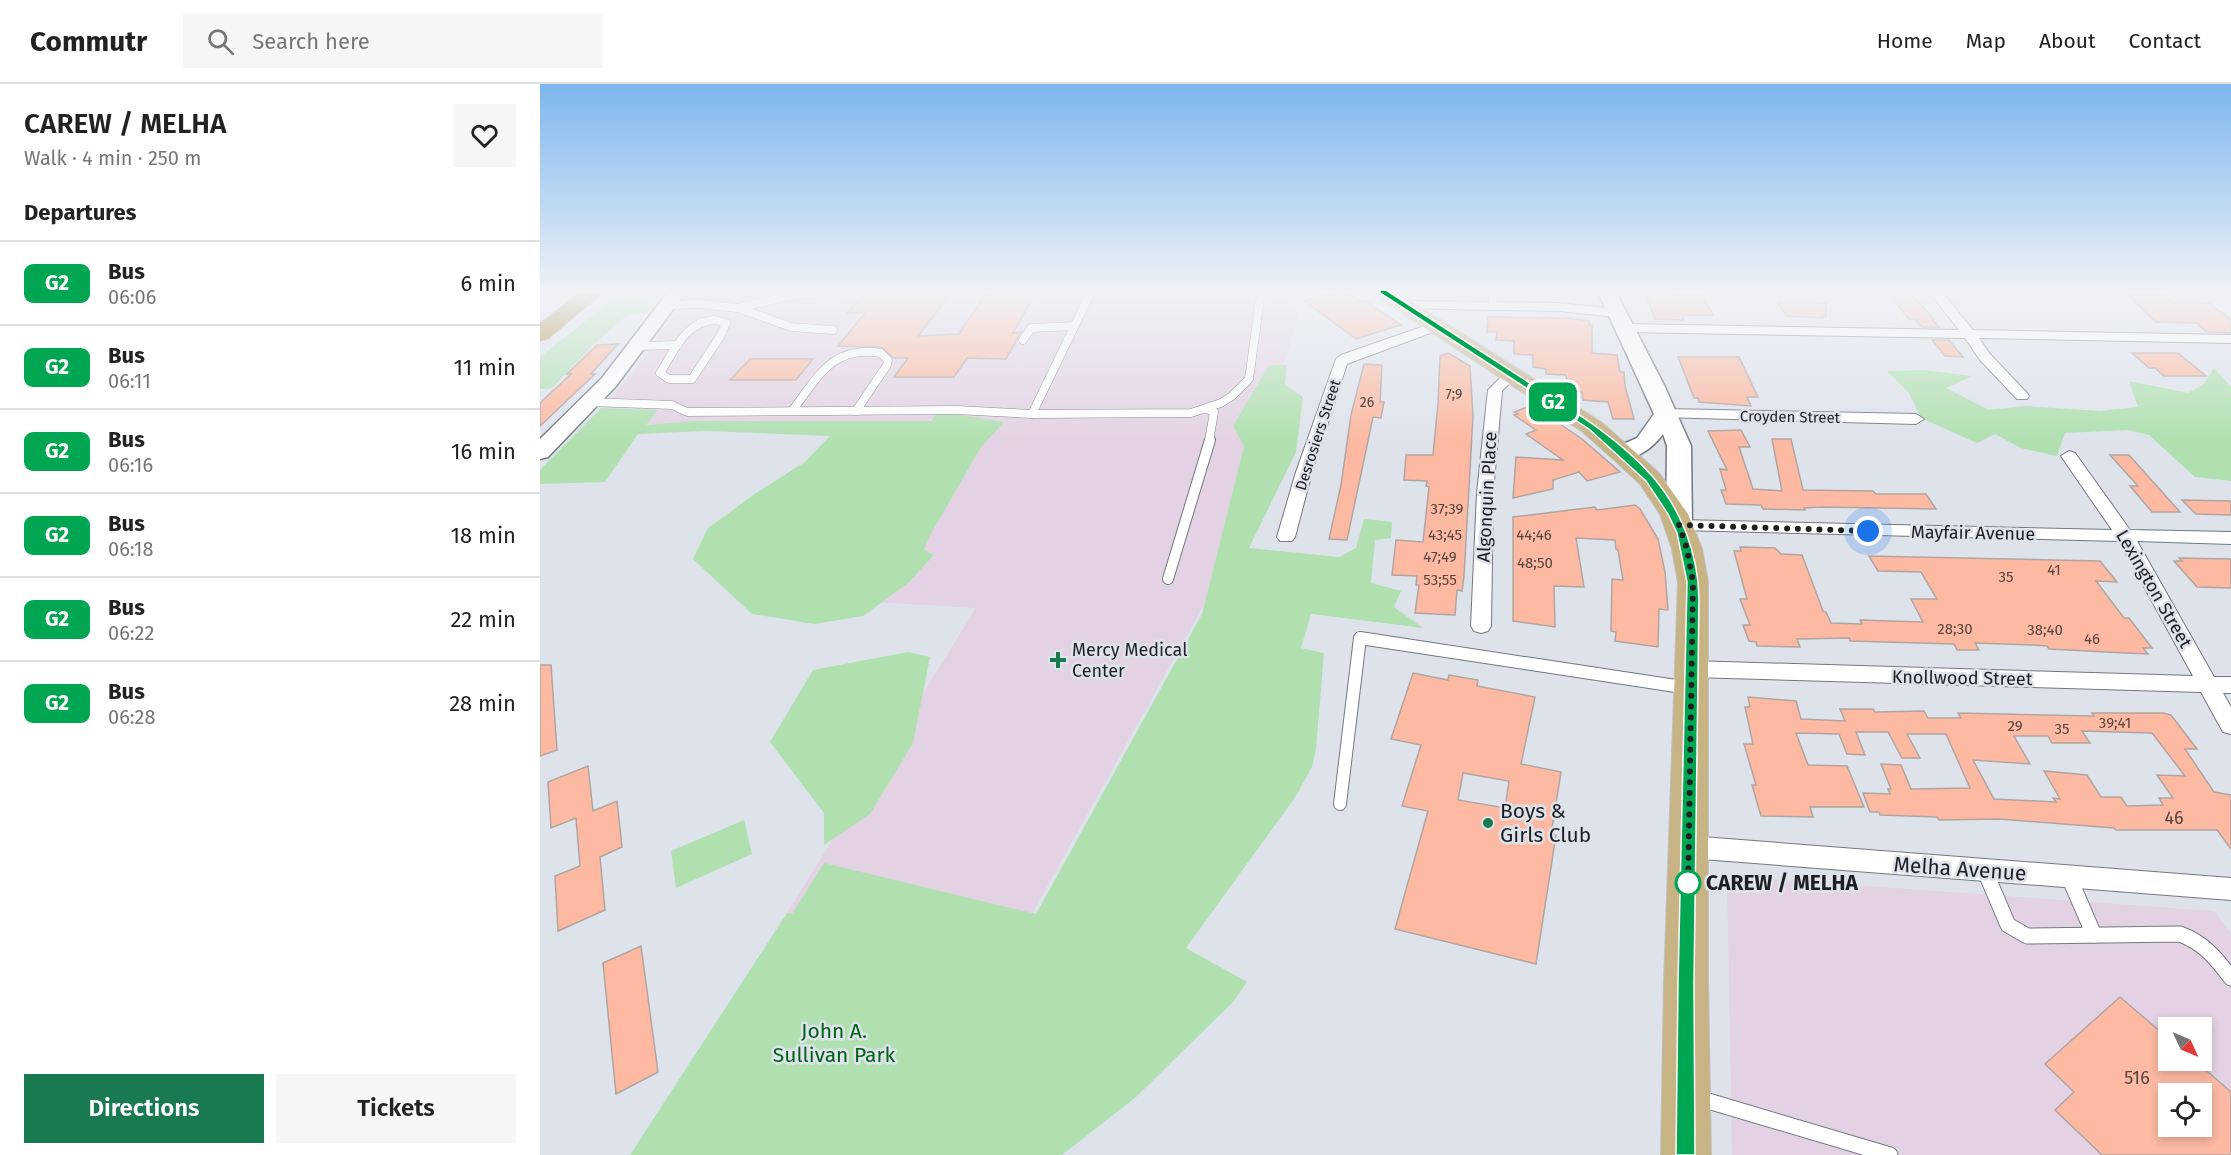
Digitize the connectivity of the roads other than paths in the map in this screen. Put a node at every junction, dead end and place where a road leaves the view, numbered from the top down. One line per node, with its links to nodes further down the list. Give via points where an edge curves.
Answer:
1 (639, 342): 11 (main road)
2 (680, 342): 10 (lane)
3 (716, 342): 10 (lane, via 692,379 669,379 660,373)
4 (1066, 342): 18 (lane)
5 (1254, 342): 15 (lane, via 1249,379 1232,396)
6 (1391, 342): 26 (street, Desrosiers Street, via 1341,362)
7 (1461, 342): 12 (main road)
8 (1632, 342): 19 (main road)
9 (1975, 342): 13 (street)
10 (678, 345): 11 (lane)
11 (636, 346): 14 (main road)
12 (1512, 375): 22 (main road, via 1592,427); 29 (street, Algonquin Place, via 1495,390 1485,493)
13 (2022, 396)
14 (590, 402): 16 (lane, via 672,405 687,412); 21 (main road)
15 (1207, 409): 18 (lane, via 1191,413); 28 (lane, via 1214,412 1211,435)
16 (792, 411): 17 (lane); 17 (lane, via 827,364 853,353 873,351 886,356 888,360)
17 (856, 411): 18 (lane)
18 (1032, 414)
19 (1665, 414): 20 (street, Croyden Street); 22 (main road, via 1645,443); 24 (main road, via 1679,446)
20 (1916, 419)
21 (540, 452)
22 (1622, 453): 24 (main road, via 1650,479)
23 (2069, 456): 25 (street, Lexington Street)
24 (1679, 525): 25 (street, Mayfair Avenue); 30 (main road, via 1693,582)
25 (2125, 536): 27 (street, Mayfair Avenue); 31 (street, Lexington Street)
26 (1286, 537)
27 (2231, 538)
28 (1168, 579)
29 (1482, 626)
30 (1692, 679): 31 (street, Knollwood Street, via 1836,675); 34 (lane, via 1360,638); 35 (main road)
31 (2208, 684): 32 (street, Knollwood Street); 33 (street, Lexington Street)
32 (2231, 685)
33 (2231, 726)
34 (1340, 804)
35 (1689, 847): 36 (street, Melha Avenue); 41 (main road)
36 (1984, 871): 37 (street, Melha Avenue); 39 (lane, via 2008,925 2027,936)
37 (2069, 877): 38 (street, Melha Avenue); 39 (lane)
38 (2231, 889)
39 (2094, 935): 40 (lane, via 2180,934 2200,941)
40 (2231, 978)
41 (1685, 1094): 42 (main road); 43 (lane)
42 (1686, 1155)
43 (1890, 1155)

